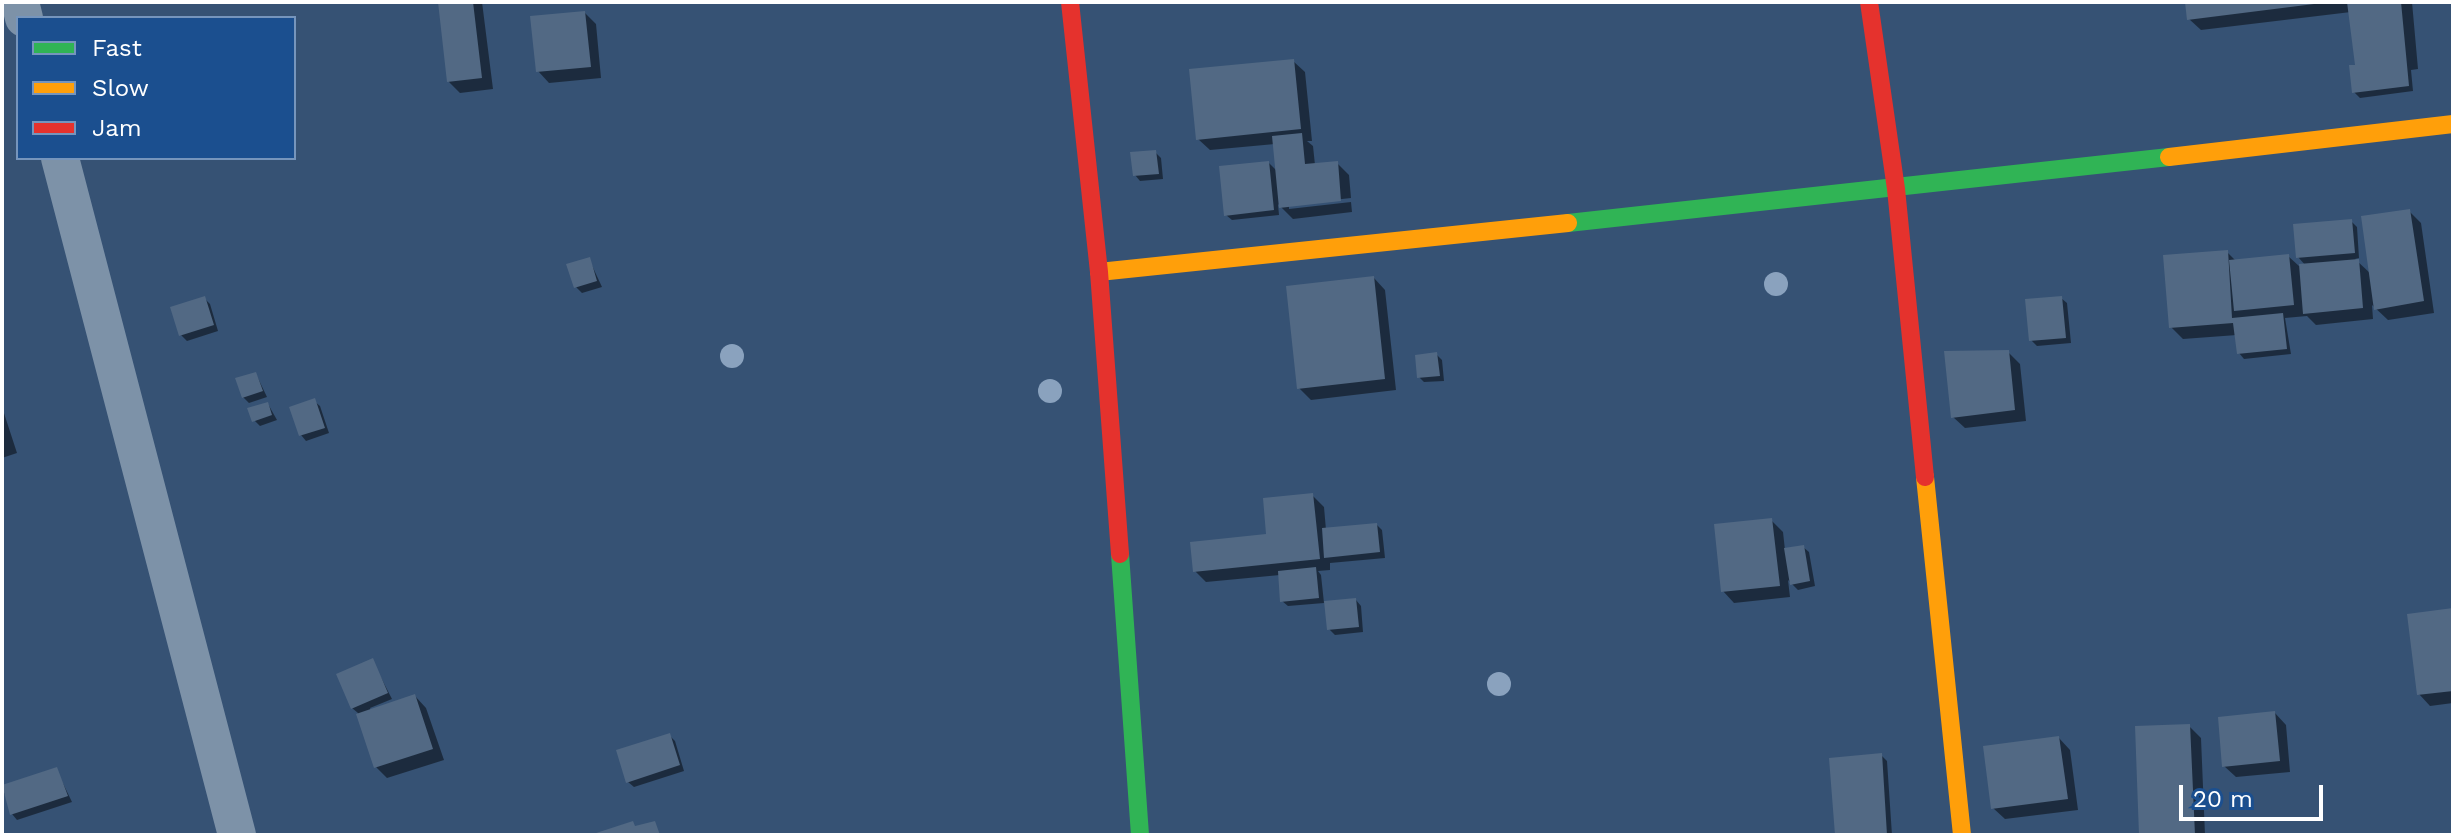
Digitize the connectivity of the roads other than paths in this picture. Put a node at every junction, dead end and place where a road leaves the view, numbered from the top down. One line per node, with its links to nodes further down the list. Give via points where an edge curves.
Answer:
1 (1070, 2): 6 (street)
2 (1869, 2): 5 (street)
3 (2453, 124): 5 (street)
4 (61, 160): 7 (street)
5 (1896, 189): 6 (street); 9 (street)
6 (1099, 272): 8 (street)
7 (237, 835)
8 (1140, 835)
9 (1962, 835)

